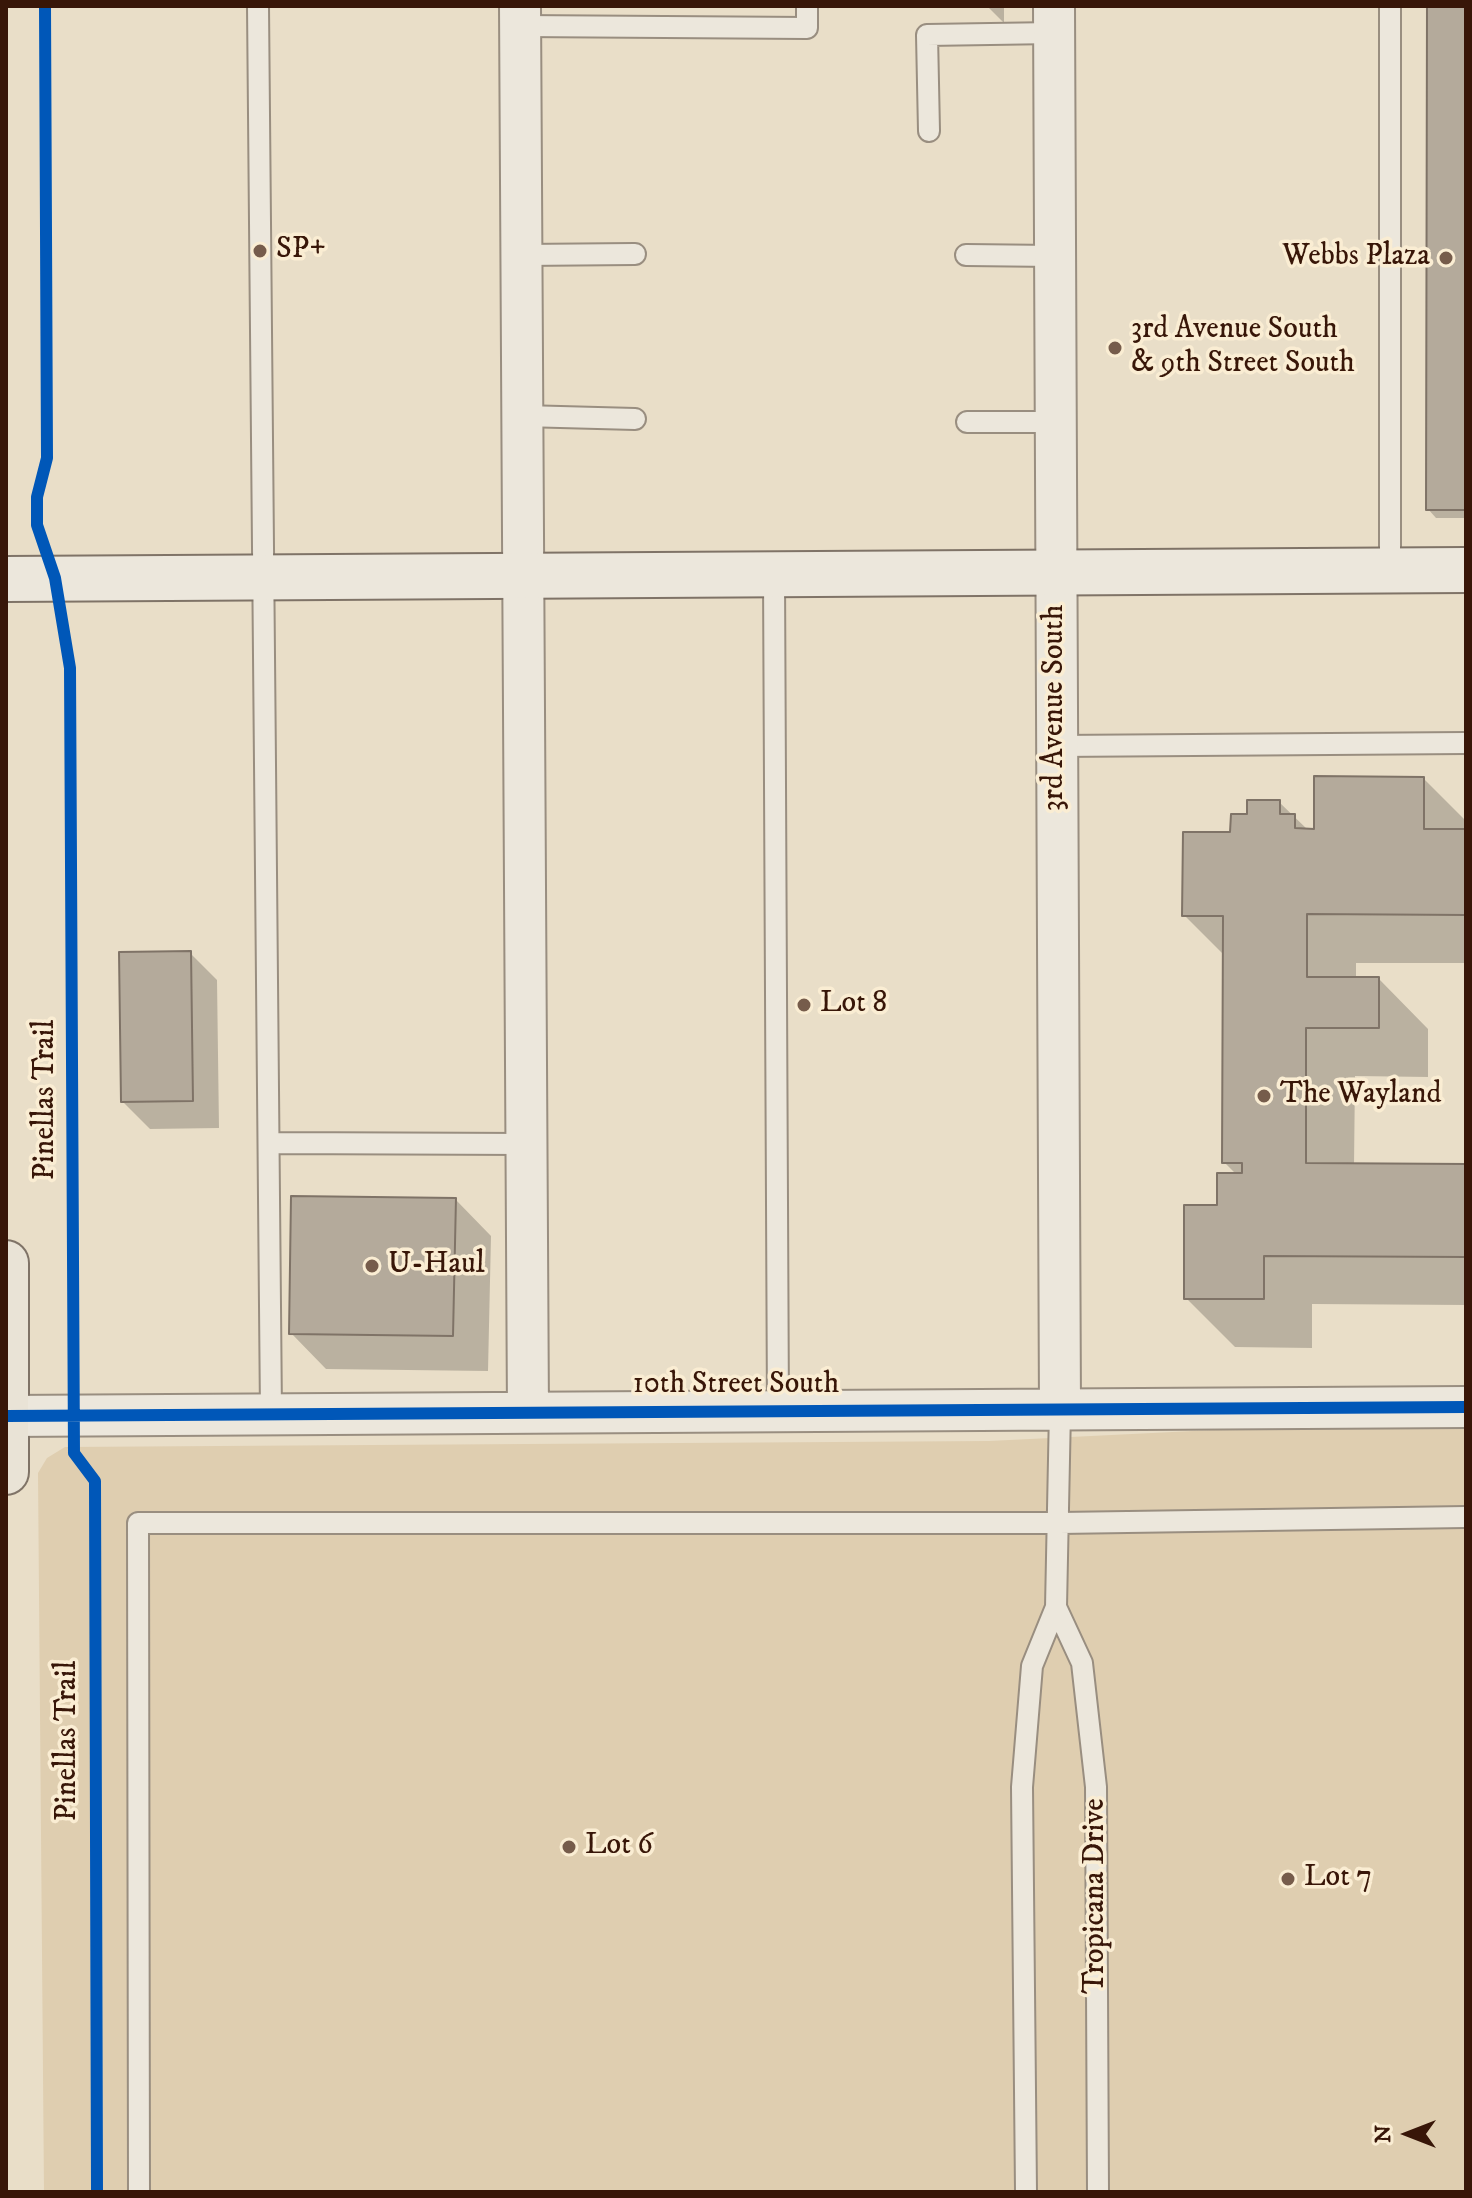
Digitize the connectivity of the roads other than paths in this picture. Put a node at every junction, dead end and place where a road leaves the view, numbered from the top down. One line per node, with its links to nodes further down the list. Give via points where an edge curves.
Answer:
1 (258, 6): 20 (lane)
2 (807, 6): 4 (lane, via 807,28)
3 (1390, 6): 15 (lane)
4 (520, 16): 8 (street)
5 (1054, 19): 6 (lane, via 927,35); 10 (street, 3rd Avenue South)
6 (929, 131)
7 (635, 254): 8 (lane)
8 (522, 255): 11 (street)
9 (966, 255): 10 (lane)
10 (1054, 256): 14 (street, 3rd Avenue South)
11 (523, 416): 12 (lane); 19 (street)
12 (635, 419)
13 (967, 422): 14 (lane)
14 (1055, 422): 17 (street, 3rd Avenue South)
15 (1390, 570): 16 (main road); 17 (main road)
16 (1466, 570)
17 (1055, 573): 18 (main road); 23 (street, 3rd Avenue South)
18 (774, 575): 19 (main road); 29 (lane)
19 (524, 576): 20 (main road); 25 (street)
20 (263, 578): 21 (main road); 24 (lane)
21 (6, 579)
22 (1466, 743): 23 (lane)
23 (1057, 746): 28 (street, 3rd Avenue South)
24 (269, 1143): 25 (lane); 31 (lane)
25 (527, 1144): 30 (street)
26 (6, 1263): 32 (main road)
27 (1466, 1407): 28 (street, 10th Street South)
28 (1060, 1410): 29 (street, 10th Street South); 35 (lane, Tropicana Drive)
29 (778, 1411): 30 (street, 10th Street South)
30 (528, 1413): 31 (street, 10th Street South)
31 (271, 1414): 32 (street, 10th Street South)
32 (7, 1416): 33 (main road)
33 (6, 1472)
34 (1466, 1517): 35 (lane)
35 (1060, 1523): 36 (lane, Tropicana Drive); 37 (lane, via 138,1523)
36 (1056, 1607): 38 (lane, Tropicana Drive, via 1032,1666 1022,1787); 39 (lane, Tropicana Drive, via 1082,1663 1096,1787)
37 (139, 2192)
38 (1026, 2192)
39 (1098, 2192)

